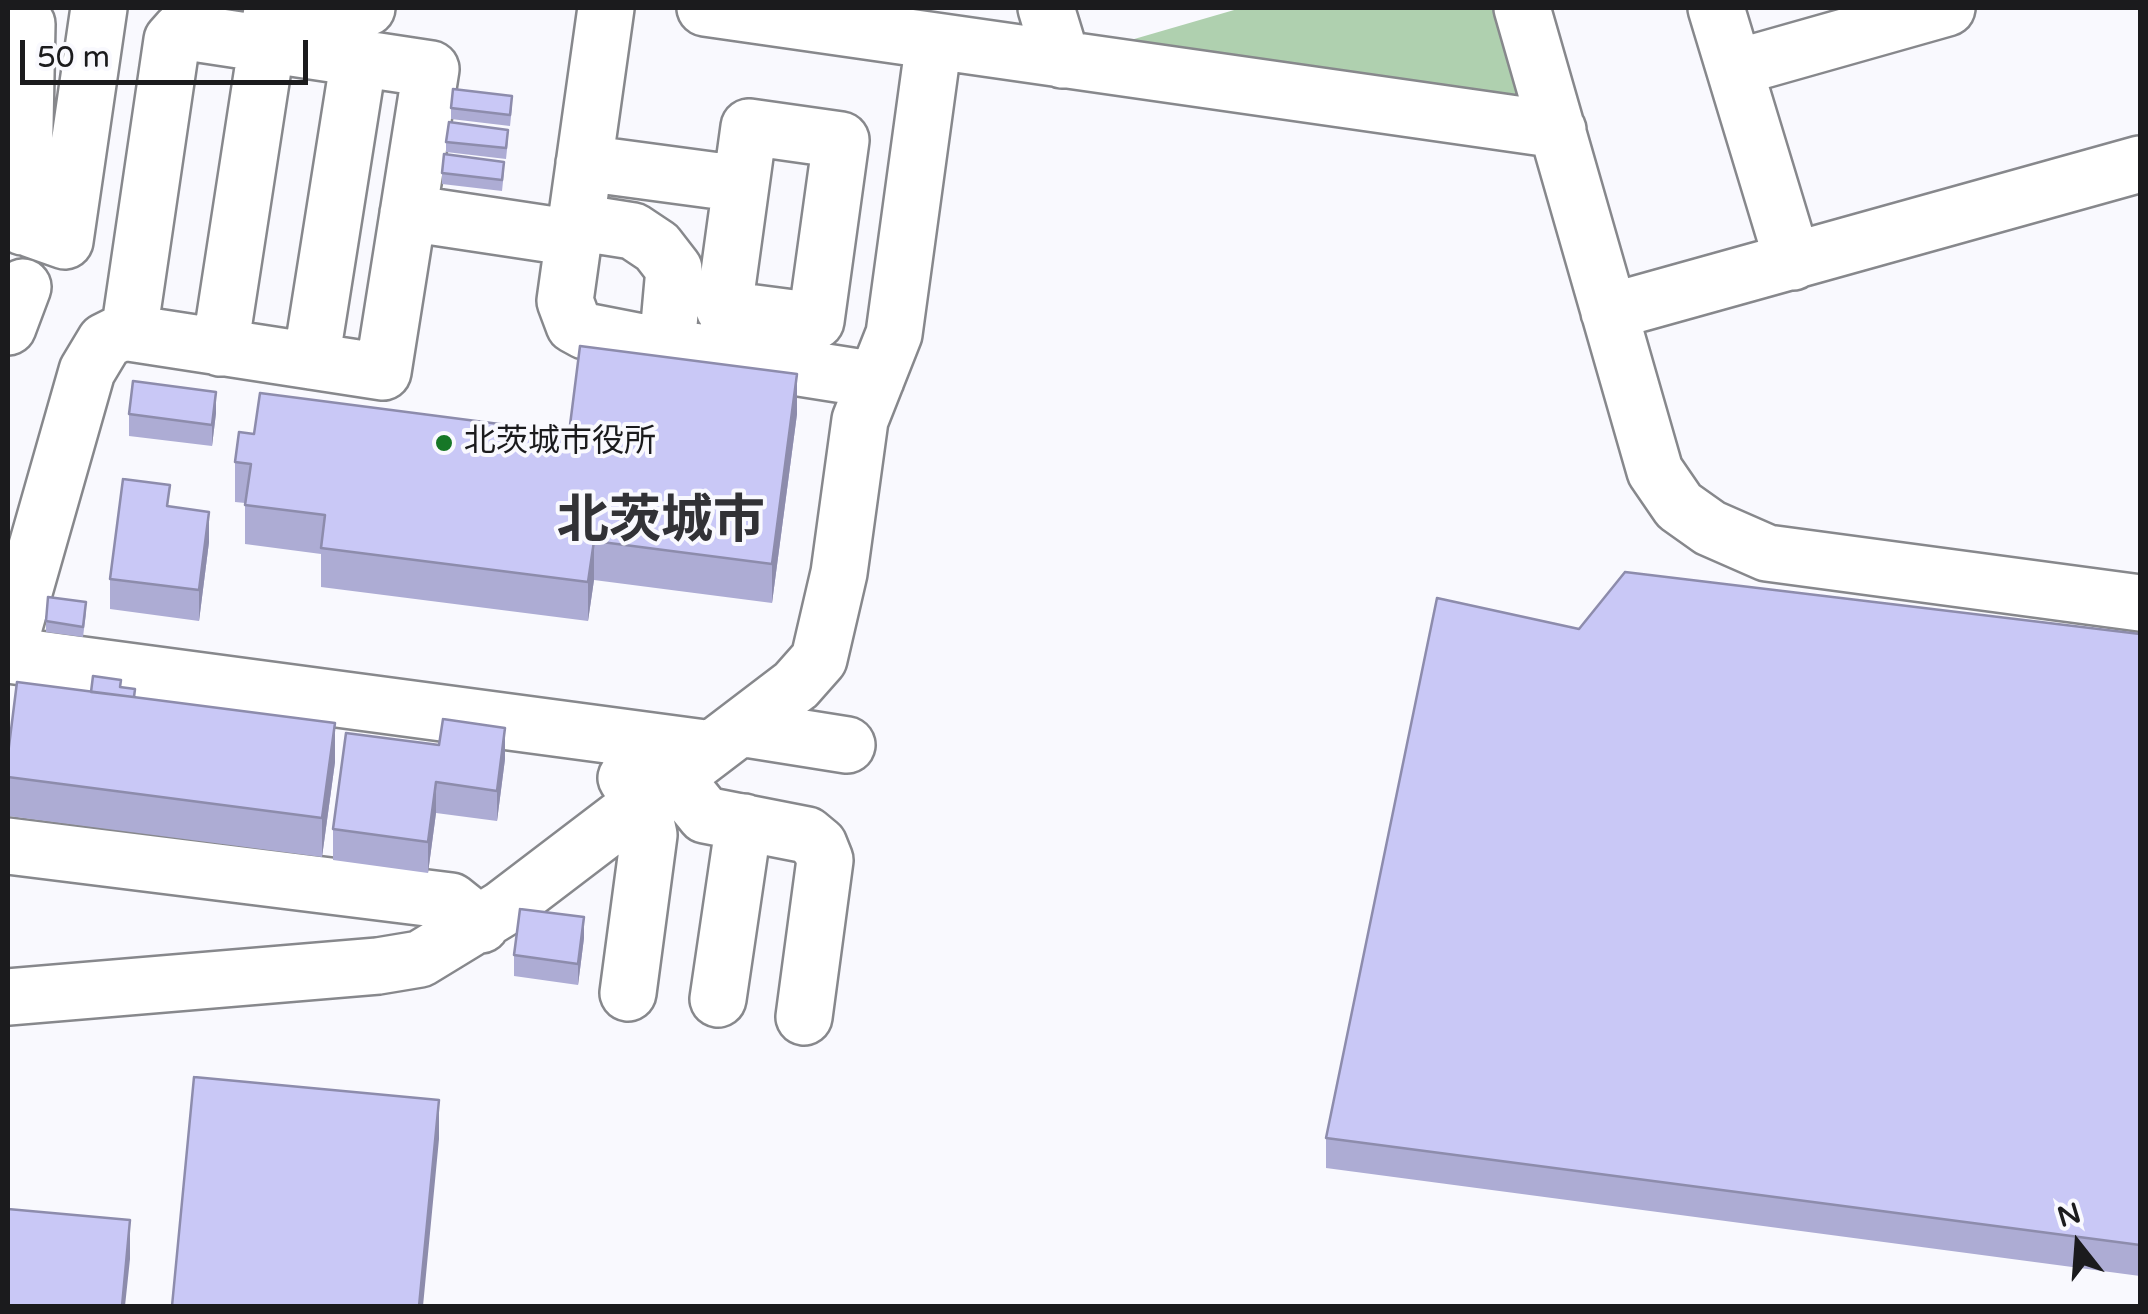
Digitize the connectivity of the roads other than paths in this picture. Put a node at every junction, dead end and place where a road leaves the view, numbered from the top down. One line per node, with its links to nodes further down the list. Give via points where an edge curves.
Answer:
1 (99, 8): 19 (street, via 65,241)
2 (606, 8): 15 (street)
3 (705, 8): 10 (street)
4 (1046, 8): 12 (street)
5 (1522, 8): 14 (street)
6 (1716, 8): 13 (street)
7 (1947, 8): 13 (street)
8 (281, 20): 11 (street, via 356,12); 23 (street, via 180,32 172,40); 25 (street)
9 (27, 24): 19 (street)
10 (900, 28): 12 (street); 27 (street, via 894,334)
11 (363, 32): 18 (street, via 430,69); 26 (street)
12 (1062, 60): 14 (street)
13 (1734, 68): 21 (street)
14 (1558, 130): 22 (street)
15 (584, 163): 17 (street); 20 (street)
16 (2140, 164): 21 (street)
17 (741, 184)
18 (408, 213): 20 (street); 26 (street, via 383,372)
19 (15, 224)
20 (575, 230): 24 (street, via 565,302 574,325); 24 (street, via 633,231 674,270)
21 (1794, 262): 22 (street)
22 (1609, 312): 28 (street, via 1655,470 1679,506 1710,528 1766,553)
23 (129, 333): 25 (street); 29 (street, via 104,341 93,356)
24 (666, 347): 27 (street)
25 (220, 348): 26 (street)
26 (311, 361)
27 (876, 380): 32 (street, via 860,420 839,573 819,659 796,685)
28 (2140, 603)
29 (8, 652): 30 (street)
30 (597, 733): 32 (street); 32 (street)
31 (847, 745): 32 (street)
32 (692, 764): 33 (street, via 705,815); 35 (street); 36 (street, via 649,835)
33 (744, 822): 38 (street); 39 (street, via 807,835 824,860)
34 (8, 846): 35 (street, via 452,901)
35 (480, 925): 37 (street, via 420,959)
36 (628, 993)
37 (8, 997)
38 (718, 999)
39 (804, 1017)

